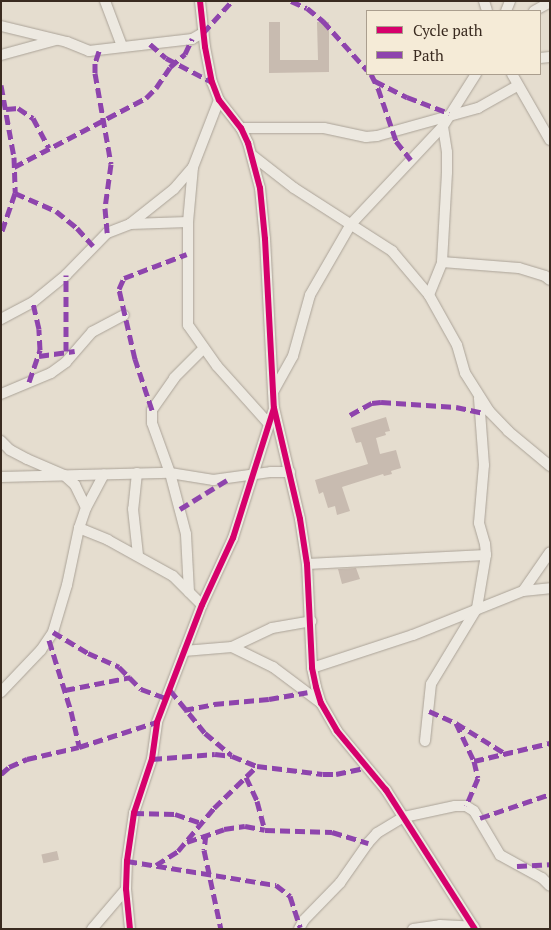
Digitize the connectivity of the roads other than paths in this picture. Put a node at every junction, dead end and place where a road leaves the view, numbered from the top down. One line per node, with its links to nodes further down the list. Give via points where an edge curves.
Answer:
1 (106, 1): 8 (street)
2 (200, 1): 6 (street)
3 (550, 2): 4 (street)
4 (536, 10)
5 (1, 26): 7 (street)
6 (203, 33): 8 (street, via 192,39); 13 (street, via 207,65)
7 (57, 40): 8 (street, via 89,51); 9 (street)
8 (122, 46)
9 (1, 55)
10 (475, 75): 14 (street)
11 (512, 75): 12 (street)
12 (517, 86): 14 (street, via 478,108); 17 (street)
13 (219, 100): 16 (street); 19 (street)
14 (448, 116): 15 (street); 16 (street, via 366,138 324,128)
15 (443, 126): 22 (street); 23 (street, via 447,172)
16 (241, 128): 18 (street)
17 (550, 140)
18 (253, 156): 22 (street, via 294,188); 29 (street, via 266,240)
19 (193, 166): 20 (street); 21 (street, via 174,189)
20 (188, 222): 21 (street); 28 (street, via 188,325)
21 (130, 224): 27 (street, via 107,233 66,275 33,302)
22 (351, 224): 25 (street, via 392,251); 29 (street, via 310,295 293,356)
23 (442, 262): 24 (street, via 519,268); 25 (street)
24 (550, 280)
25 (429, 295): 31 (street, via 457,345 466,373)
26 (124, 315): 30 (street, via 92,332 66,362 51,373)
27 (1, 319)
28 (203, 349): 33 (street); 38 (street, via 174,378 152,410 154,430)
29 (273, 392): 32 (street)
30 (1, 394)
31 (480, 397): 35 (street, via 508,431); 47 (street, via 484,465 479,523)
32 (274, 408): 33 (street); 36 (street)
33 (269, 424): 41 (street)
34 (1, 441): 40 (street, via 27,460)
35 (550, 466)
36 (290, 472): 41 (street); 48 (street)
37 (137, 473): 38 (street); 39 (street); 46 (street, via 133,509)
38 (170, 473): 41 (street, via 213,480); 51 (street, via 186,534)
39 (104, 474): 40 (street); 43 (street)
40 (64, 475): 42 (street); 43 (street, via 75,484)
41 (252, 475): 52 (street, via 233,538)
42 (1, 477)
43 (86, 508): 44 (street)
44 (79, 528): 46 (street); 58 (street, via 53,632 41,650)
45 (550, 552): 50 (street)
46 (138, 555): 51 (street, via 173,576)
47 (486, 556): 48 (street); 53 (street)
48 (307, 564): 54 (street)
49 (550, 588): 50 (street)
50 (523, 591): 53 (street)
51 (189, 592): 52 (street)
52 (202, 605): 56 (street)
53 (478, 608): 57 (street, via 412,635); 60 (street, via 431,684)
54 (311, 621): 55 (street, via 272,628); 57 (street)
55 (232, 647): 56 (street); 59 (street, via 274,667)
56 (184, 651): 63 (street, via 158,722 152,758 134,813)
57 (312, 668): 59 (street)
58 (1, 692)
59 (321, 703): 61 (street, via 337,731 369,767)
60 (425, 741)
61 (404, 817): 62 (street, via 466,806 480,818 500,856 542,878); 64 (street); 67 (street, via 377,833 340,883)
62 (550, 886)
63 (126, 889): 65 (street); 66 (street)
64 (475, 928): 68 (street, via 440,925)
65 (92, 929)
66 (130, 929)
67 (299, 929)
68 (413, 929)

